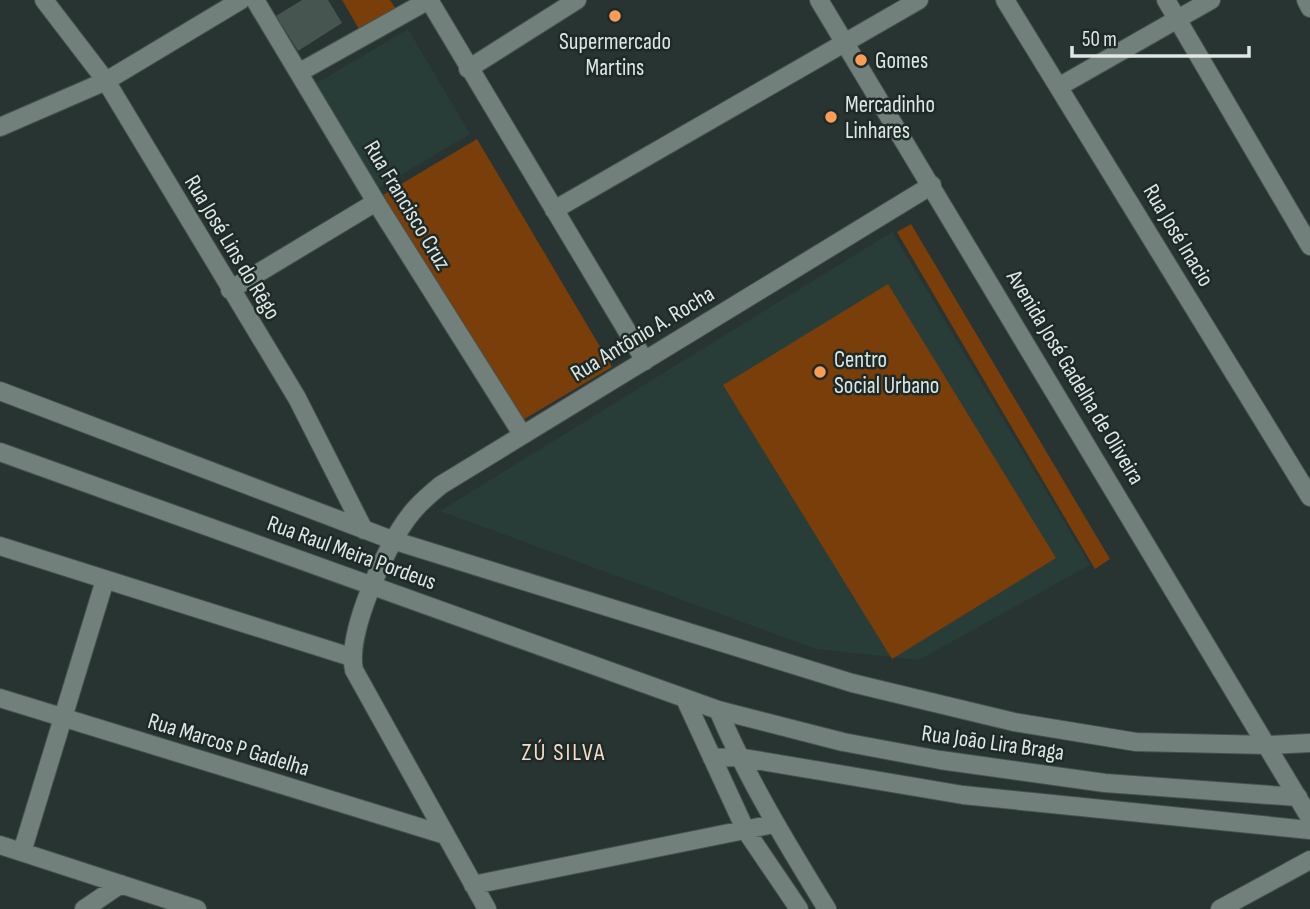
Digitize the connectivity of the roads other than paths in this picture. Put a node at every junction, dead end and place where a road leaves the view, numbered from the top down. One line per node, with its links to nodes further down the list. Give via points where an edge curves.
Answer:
1 (44, 0): 17 (street, Rua José Lins do Rêgo)
2 (241, 0): 17 (street)
3 (255, 0): 16 (street, Rua Francisco Cruz)
4 (429, 0): 15 (street); 16 (street)
5 (577, 0): 15 (street)
6 (819, 0): 14 (street, Avenida José Gadelha de Oliveira)
7 (919, 0): 14 (street)
8 (1005, 0): 18 (street, Rua José Inacio)
9 (1166, 0): 13 (street)
10 (1211, 0): 13 (street)
11 (1306, 0): 12 (street)
12 (1310, 8)
13 (1177, 19): 18 (street); 23 (street)
14 (845, 42): 20 (street, Avenida José Gadelha de Oliveira); 22 (street)
15 (468, 69): 22 (street)
16 (300, 72): 21 (street, Rua Francisco Cruz)
17 (106, 81): 19 (street); 24 (street, Rua José Lins do Rêgo)
18 (1060, 86): 29 (street, Rua José Inacio)
19 (0, 127)
20 (932, 185): 25 (street, Rua Antônio A. Rocha); 41 (street, Avenida José Gadelha de Oliveira)
21 (376, 202): 24 (street); 27 (street, Rua Francisco Cruz)
22 (554, 210): 25 (street)
23 (1310, 246)
24 (230, 290): 30 (street, Rua José Lins do Rêgo, via 297,398)
25 (645, 361): 27 (street, Rua Antônio A. Rocha)
26 (0, 391): 30 (street)
27 (522, 434): 31 (street, Rua Antônio A. Rocha, via 433,492)
28 (0, 452): 34 (street, Rua Raul Meira Pordeus)
29 (1310, 497)
30 (364, 530): 31 (street)
31 (392, 540): 34 (street, Rua Antônio A. Rocha); 41 (street, via 852,682 1014,722 1136,742)
32 (0, 546): 33 (street)
33 (105, 580): 35 (street); 39 (street)
34 (373, 586): 35 (street, Rua Antônio A. Rocha); 37 (street, Rua Raul Meira Pordeus)
35 (351, 657): 49 (street, via 358,682)
36 (0, 698): 39 (street, Rua Marcos P Gadelha)
37 (686, 701): 38 (street, Rua João Lira Braga); 43 (street)
38 (718, 710): 42 (street); 44 (street, Rua João Lira Braga, via 843,742 952,762 1105,782)
39 (60, 718): 49 (street, Rua Marcos P Gadelha); 51 (street)
40 (1310, 743): 41 (street)
41 (1269, 745): 44 (street, Avenida José Gadelha de Oliveira)
42 (738, 757): 43 (street); 46 (street); 47 (street, via 963,795)
43 (712, 758): 48 (street)
44 (1298, 797): 45 (street, Avenida José Gadelha de Oliveira)
45 (1310, 818)
46 (774, 824): 48 (street); 55 (street)
47 (1310, 830)
48 (746, 831): 54 (street); 56 (street)
49 (445, 835): 54 (street)
50 (0, 845): 51 (street)
51 (22, 852): 53 (street)
52 (1310, 860): 60 (street)
53 (121, 884): 57 (street); 58 (street)
54 (473, 885): 59 (street)
55 (823, 903): 56 (street)
56 (797, 908)
57 (84, 909)
58 (197, 909)
59 (487, 909)
60 (1220, 909)

